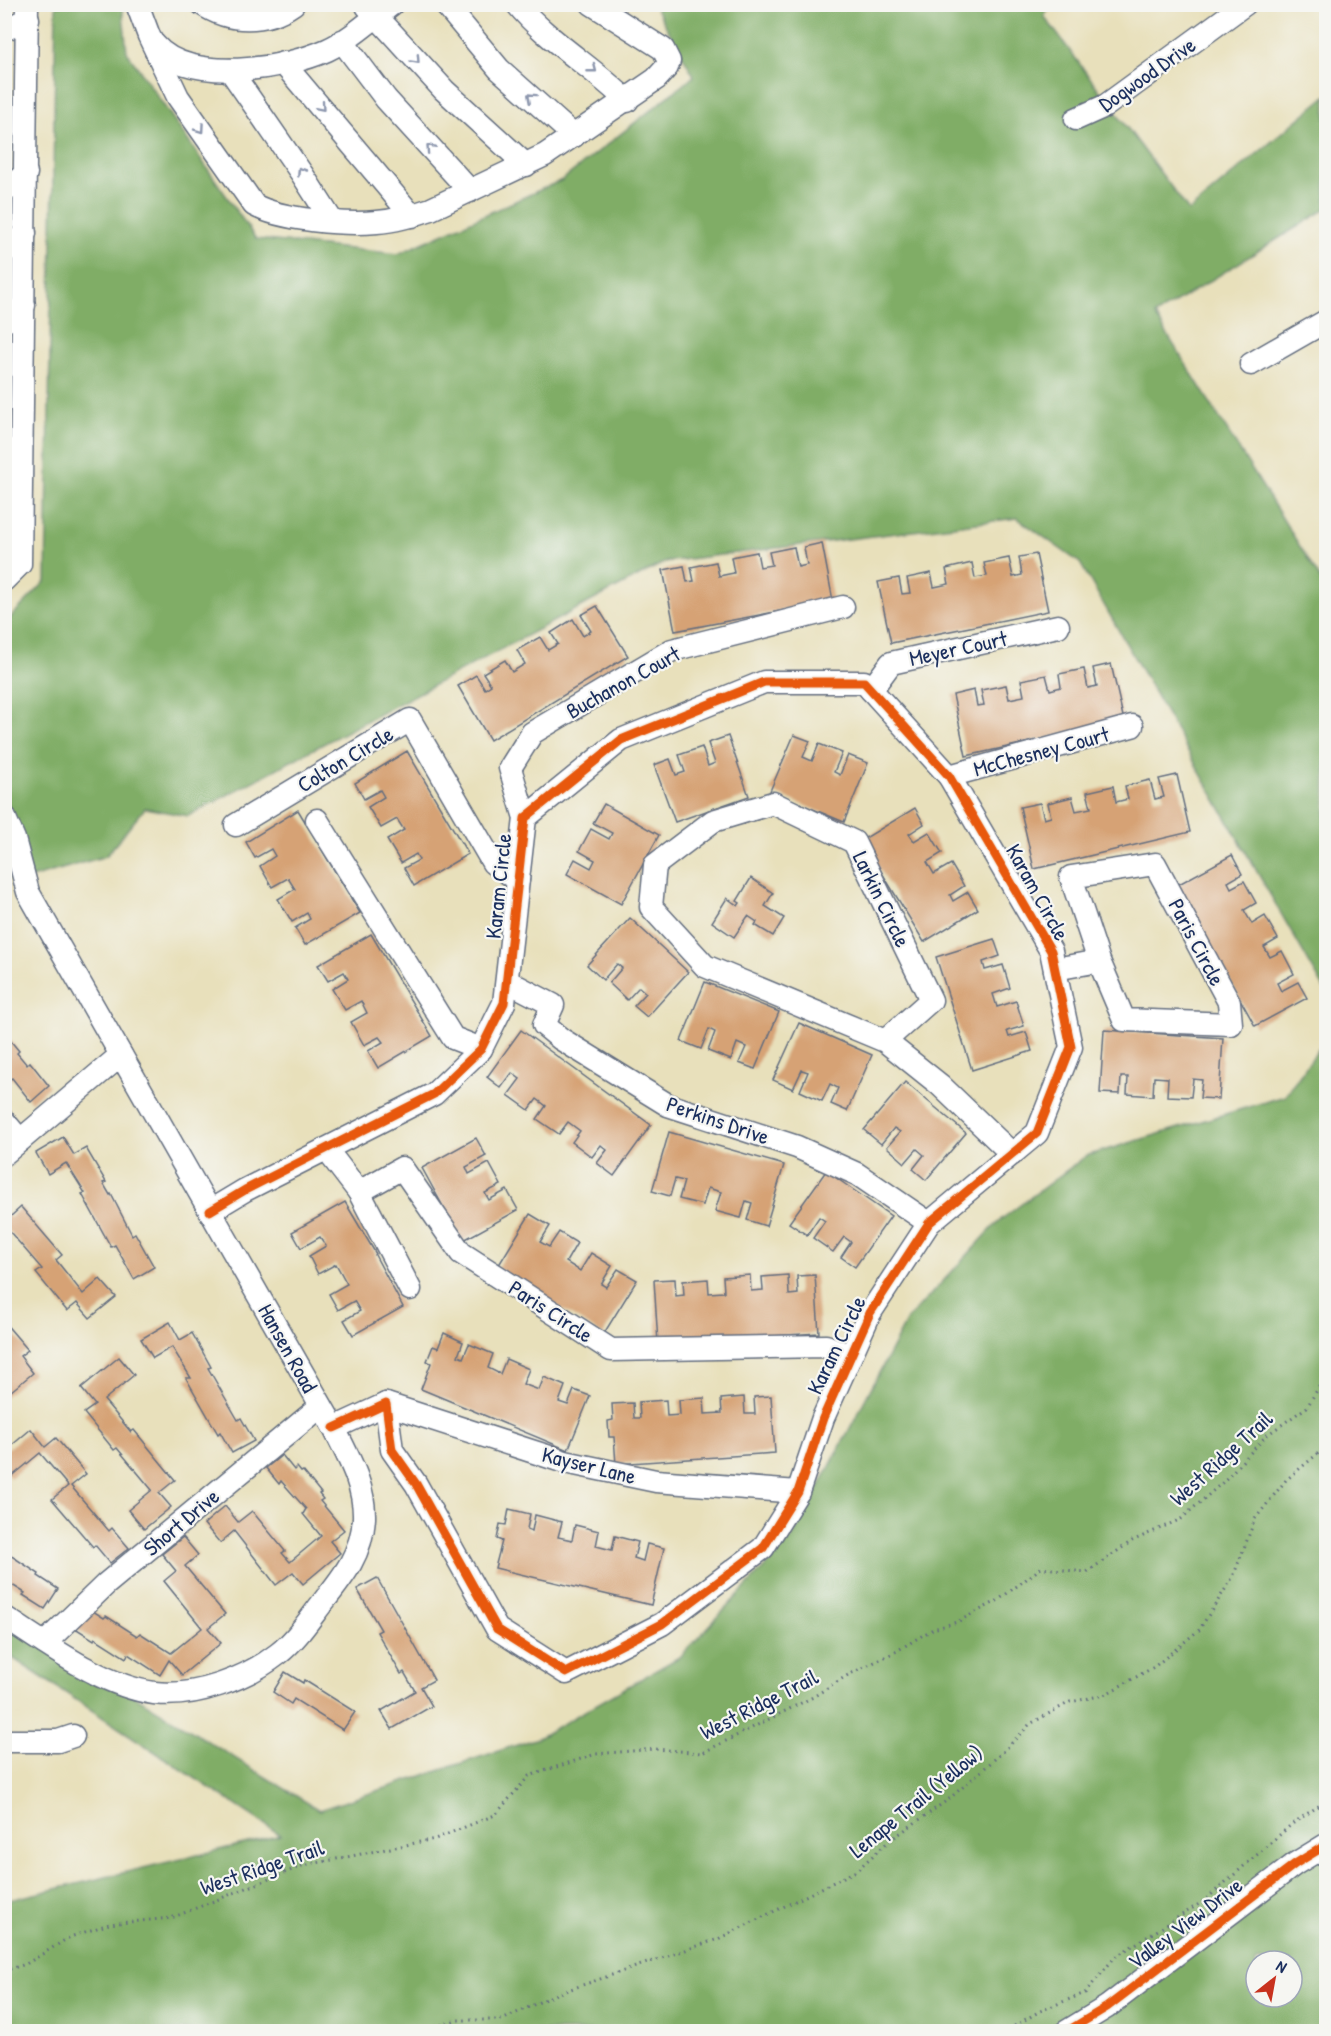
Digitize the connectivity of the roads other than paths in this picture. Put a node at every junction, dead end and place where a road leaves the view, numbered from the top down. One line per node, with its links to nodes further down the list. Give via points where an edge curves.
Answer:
1 (137, 4): 11 (street)
2 (202, 4): 3 (street, via 228,16 251,19 273,16)
3 (293, 4)
4 (445, 4): 17 (street, one-way to 4, via 499,69)
5 (517, 4): 15 (street, one-way to 15, via 529,20)
6 (592, 4): 15 (street, via 667,54 667,67)
7 (1245, 4): 16 (street, Dogwood Drive, via 1105,106)
8 (378, 9): 12 (street); 18 (street, one-way to 18, via 444,90)
9 (28, 12): 10 (street); 19 (street)
10 (4, 30)
11 (151, 39): 14 (street, via 172,60); 23 (street, one-way to 23, via 178,97 254,205 268,213)
12 (342, 41): 13 (street); 20 (street, one-way to 12, via 386,99)
13 (282, 63): 14 (street); 22 (street, one-way to 22)
14 (230, 70): 23 (street, one-way to 14)
15 (627, 101): 17 (street)
16 (1076, 119)
17 (574, 136): 18 (street)
18 (526, 165): 20 (street)
19 (26, 173): 21 (street); 24 (street)
20 (470, 191): 22 (street)
21 (4, 192)
22 (412, 216): 23 (street, via 375,223)
23 (332, 221)
24 (25, 233): 25 (street); 26 (street)
25 (4, 252)
26 (24, 305): 28 (street); 30 (street)
27 (1326, 321): 29 (street)
28 (4, 322)
29 (1251, 364)
30 (23, 366): 31 (street); 32 (street)
31 (4, 383)
32 (22, 435): 33 (street); 34 (street, via 20,564)
33 (4, 450)
34 (4, 580)
35 (843, 607): 41 (street, Buchanon Court, via 672,650 532,733 510,768)
36 (1058, 626): 37 (street, Meyer Court, via 891,663)
37 (871, 690): 39 (street, Karam Circle); 41 (street, Karam Circle, via 864,682 764,682 621,740)
38 (1132, 726): 39 (street, McChesney Court)
39 (949, 776): 46 (street, Karam Circle, via 1051,951)
40 (4, 816): 50 (street, Hansen Road, via 28,892)
41 (525, 818): 44 (street, Karam Circle)
42 (317, 820): 49 (street, Colton Circle, via 453,1038)
43 (236, 825): 44 (street, Colton Circle, via 410,720 493,863)
44 (518, 880): 47 (street, Karam Circle)
45 (1099, 961): 45 (street, Paris Circle, via 1124,1020 1231,1024 1229,1002 1155,864 1071,877); 46 (street)
46 (1055, 969): 54 (street, Karam Circle, via 1071,1047 1037,1133)
47 (507, 981): 49 (street, Karam Circle, via 504,1003); 57 (street, Perkins Drive, via 553,1005 544,1025 561,1039 668,1105 797,1147 857,1174)
48 (885, 1041): 48 (street, Larkin Circle, via 705,966 651,908 655,865 713,821 773,803 854,842 931,1000); 54 (street, Larkin Circle, via 940,1085)
49 (481, 1049): 53 (street, Karam Circle, via 434,1094)
50 (121, 1055): 52 (street); 56 (street, Hansen Road)
51 (4, 1121): 52 (street)
52 (12, 1147)
53 (326, 1149): 55 (street); 56 (street, Karam Circle)
54 (1012, 1154): 57 (street, Karam Circle)
55 (359, 1192): 58 (street); 59 (street, Paris Circle, via 402,1168 461,1253 611,1350 826,1346)
56 (210, 1210): 61 (street, Hansen Road)
57 (929, 1223): 59 (street, Karam Circle, via 870,1313)
58 (410, 1289)
59 (850, 1356): 63 (street, Karam Circle, via 823,1418)
60 (386, 1404): 62 (street); 63 (street, Kayser Lane, via 565,1462 656,1481); 63 (street, Karam Circle, via 392,1450 416,1484 497,1629 566,1672 662,1624 763,1548)
61 (321, 1406): 62 (street, Hansen Road); 65 (street, Short Drive, via 106,1584)
62 (334, 1428): 65 (street, Hansen Road, via 358,1480 364,1516 360,1546 346,1574 279,1653 218,1684 168,1694 115,1682)
63 (798, 1492)
64 (4, 1617): 65 (street, Hansen Road)
65 (45, 1643)
66 (73, 1736): 67 (street, via 58,1741)
67 (4, 1741)
68 (1326, 1845): 69 (street, Valley View Drive, via 1295,1864 1107,2007)
69 (1066, 2031)

